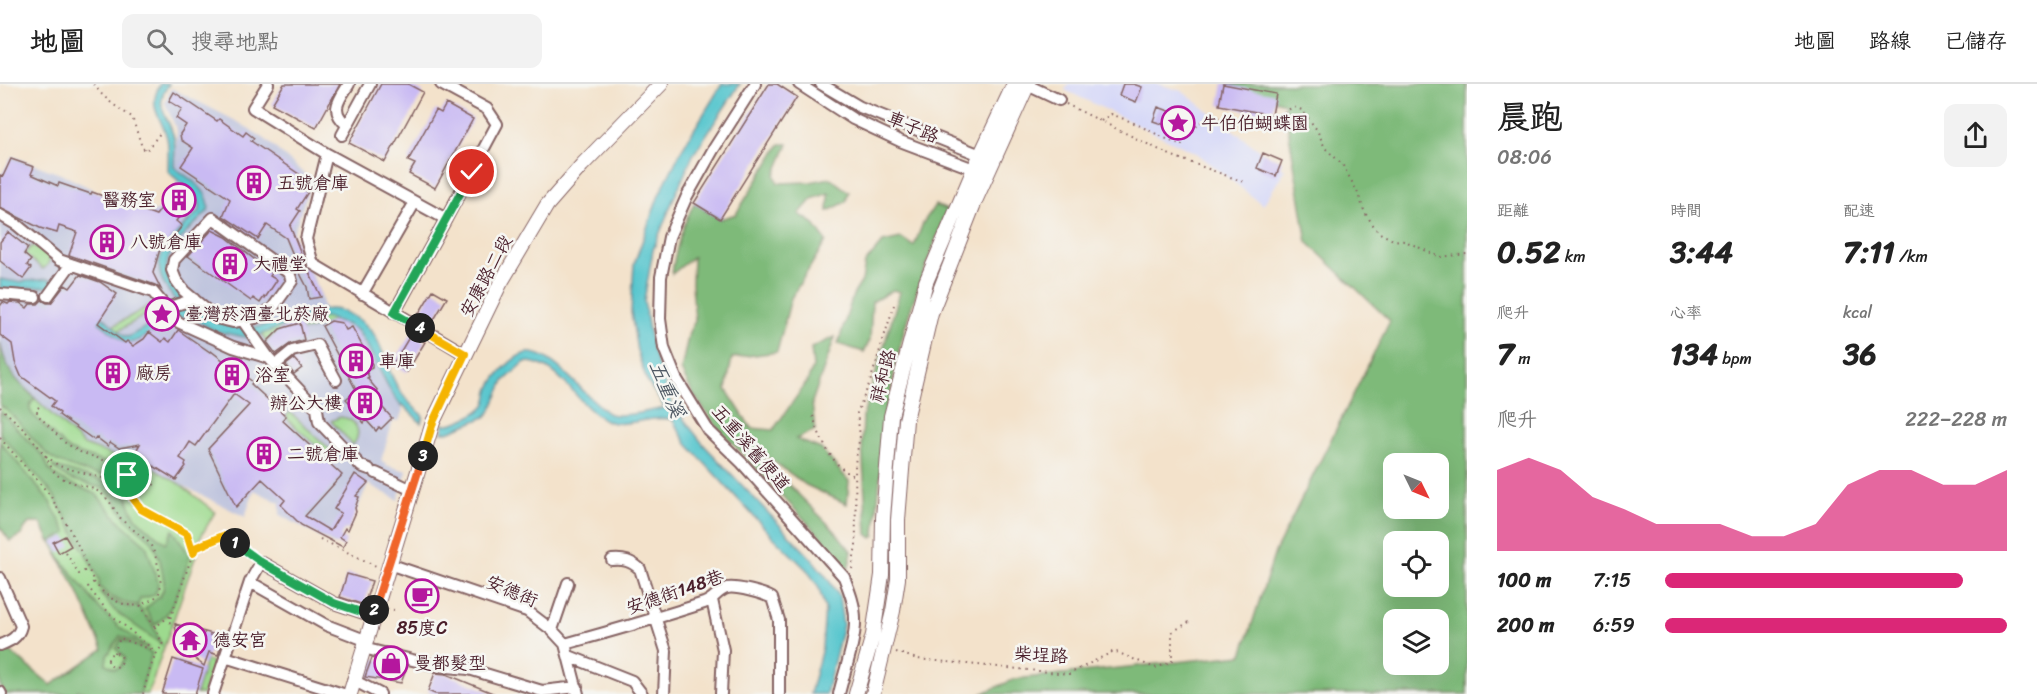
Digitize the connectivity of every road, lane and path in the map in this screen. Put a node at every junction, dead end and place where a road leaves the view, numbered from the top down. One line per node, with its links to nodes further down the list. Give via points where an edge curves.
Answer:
1 (94, 84): 13 (path, via 132,117 146,151)
2 (268, 84): 14 (street, via 253,108)
3 (349, 84): 4 (street, via 337,103 344,130)
4 (370, 84)
5 (441, 84): 20 (street, via 487,109 497,124)
6 (661, 84): 32 (main road, 安康路二段, via 547,205)
7 (755, 84): 51 (street, 五重溪舊便道, via 687,196 669,237 661,277 664,348 676,378 708,430)
8 (799, 84): 16 (street, 車子路, via 853,119)
9 (821, 84): 15 (street, 車子路, via 860,107)
10 (1024, 84): 11 (street); 15 (main road, 祥和路)
11 (1059, 100): 12 (path)
12 (1101, 122): 17 (path); 21 (path, via 1111,114 1180,146 1200,122 1221,117 1249,127 1265,124 1293,107 1302,110 1325,148 1342,164 1378,232 1440,257)
13 (161, 132)
14 (327, 154): 18 (street); 25 (street, via 306,239 313,264)
15 (987, 157): 16 (main road, 祥和路)
16 (980, 172): 68 (main road, 祥和路, via 931,313 906,420 898,579); 84 (main road, 祥和路, via 926,282 891,416 882,575 873,635)
17 (1244, 182)
18 (415, 202): 20 (street); 25 (street)
19 (0, 215): 22 (street, via 59,260)
20 (447, 219): 30 (street)
21 (1467, 254)
22 (71, 264): 23 (street); 29 (street, via 153,292)
23 (53, 289)
24 (0, 294): 26 (street)
25 (362, 294): 30 (street)
26 (35, 297)
27 (192, 300): 29 (street); 31 (street, via 216,318); 31 (street, via 176,280 174,260 213,218 289,273 292,281 272,309)
28 (894, 306): 41 (path, via 857,412 860,436)
29 (171, 308): 33 (street, via 178,322)
30 (394, 313): 32 (street)
31 (244, 323): 33 (street)
32 (465, 354): 43 (main road, 安康路二段, via 433,422)
33 (272, 362): 34 (street, via 292,351 317,345); 43 (street, via 316,409 319,422 361,466)
34 (336, 381)
35 (0, 407): 39 (path)
36 (39, 407): 40 (path, via 38,415 64,442 80,452 129,469)
37 (813, 416): 41 (path, via 819,435 836,461)
38 (0, 438): 50 (path, via 50,495)
39 (46, 456): 40 (path, via 59,466 106,479 114,474); 57 (path, via 56,474 109,499 121,519 151,545 161,584 154,598)
40 (130, 476): 42 (path); 46 (path, via 133,498 141,509 187,534)
41 (855, 476): 51 (path, via 856,545 852,571)
42 (155, 485)
43 (412, 490): 49 (main road, 安康路二段)
44 (320, 539): 49 (path)
45 (66, 553): 50 (path, via 79,574)
46 (193, 553): 48 (path, via 195,548 223,536); 58 (path)
47 (612, 560): 60 (street, via 626,560 640,569)
48 (261, 562): 54 (street); 59 (street, via 334,603)
49 (388, 567): 59 (main road, 安康路二段); 63 (street, 安德街, via 527,611)
50 (88, 569): 53 (path)
51 (844, 577): 83 (street, 五重溪舊便道, via 855,620)
52 (0, 579): 67 (street, via 21,626 14,639)
53 (94, 582): 57 (path, via 118,602); 69 (path, via 88,586 109,612)
54 (250, 582): 64 (street); 65 (street)
55 (568, 583): 63 (street)
56 (712, 600): 60 (street, 安德街148巷); 81 (street, via 723,650); 82 (street, 安德街148巷, via 729,587 772,598 780,620)
57 (140, 605): 62 (path)
58 (171, 615): 62 (path); 64 (path, via 169,622)
59 (373, 616): 65 (main road, 安康路二段)
60 (656, 619): 66 (street, 安德街148巷); 80 (street, via 666,651)
61 (1191, 621): 68 (path, 柴埕路, via 1172,632 1172,662 1155,668 1114,651 1069,674 917,659)
62 (155, 627): 69 (path, via 163,645)
63 (552, 630): 66 (street, 安德街)
64 (230, 642): 72 (street)
65 (364, 644): 73 (main road, 安康路二段); 74 (street, via 542,691)
66 (565, 644): 71 (street, 安德街)
67 (0, 645)
68 (885, 649): 85 (main road, 祥和路)
69 (156, 652): 70 (path, via 120,638); 75 (path)
70 (114, 653): 70 (path, via 108,661 115,668 122,660)
71 (569, 656): 74 (street, 安德街); 79 (street, via 632,681)
72 (225, 657): 76 (street); 77 (street)
73 (351, 687): 78 (street)
74 (578, 690)
75 (142, 694)
76 (213, 694)
77 (343, 694)
78 (380, 694)
79 (642, 694)
80 (664, 694)
81 (721, 694)
82 (779, 694)
83 (839, 694)
84 (856, 694)
85 (873, 694)

